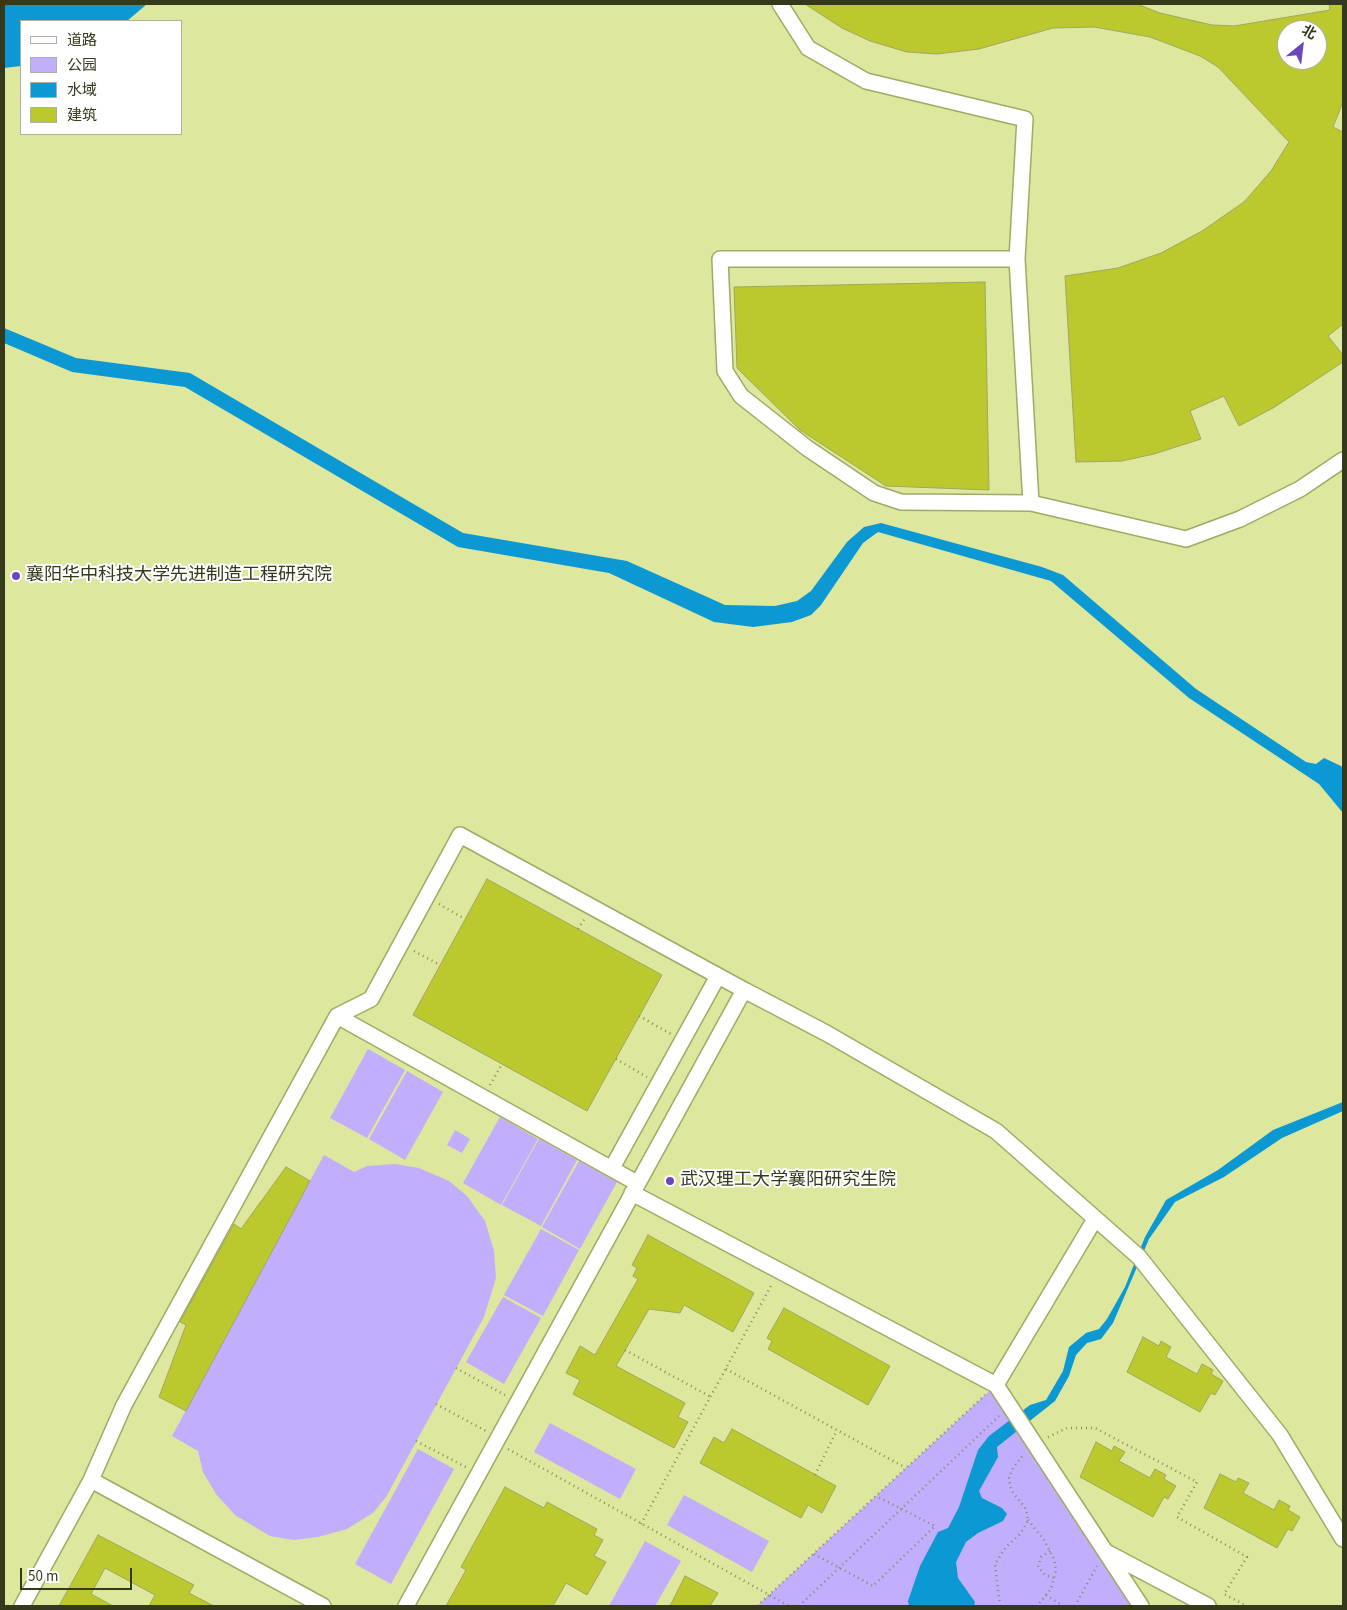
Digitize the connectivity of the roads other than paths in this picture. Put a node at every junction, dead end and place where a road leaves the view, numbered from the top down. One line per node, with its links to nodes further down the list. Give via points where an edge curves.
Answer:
1 (780, 4): 2 (street, via 808,48 866,81 1025,119)
2 (1017, 259): 4 (street); 4 (street, via 720,259 725,371 741,396 807,448 874,493 901,502)
3 (1343, 460): 4 (street, via 1300,489 1240,519 1186,539)
4 (1031, 502)
5 (718, 976): 6 (street); 7 (street, via 460,835 371,999); 8 (street)
6 (744, 990): 9 (street); 10 (street, via 826,1033 996,1132)
7 (337, 1016): 8 (street); 12 (street, via 124,1405)
8 (612, 1168): 9 (street)
9 (635, 1188): 11 (street, via 780,1271); 17 (street)
10 (1095, 1218): 11 (street); 13 (street, via 1139,1257 1280,1435)
11 (996, 1385): 14 (street)
12 (91, 1480): 15 (street); 16 (street)
13 (1343, 1540)
14 (1105, 1552): 18 (street); 19 (street)
15 (22, 1606)
16 (322, 1606)
17 (406, 1606)
18 (1141, 1606)
19 (1208, 1606)

